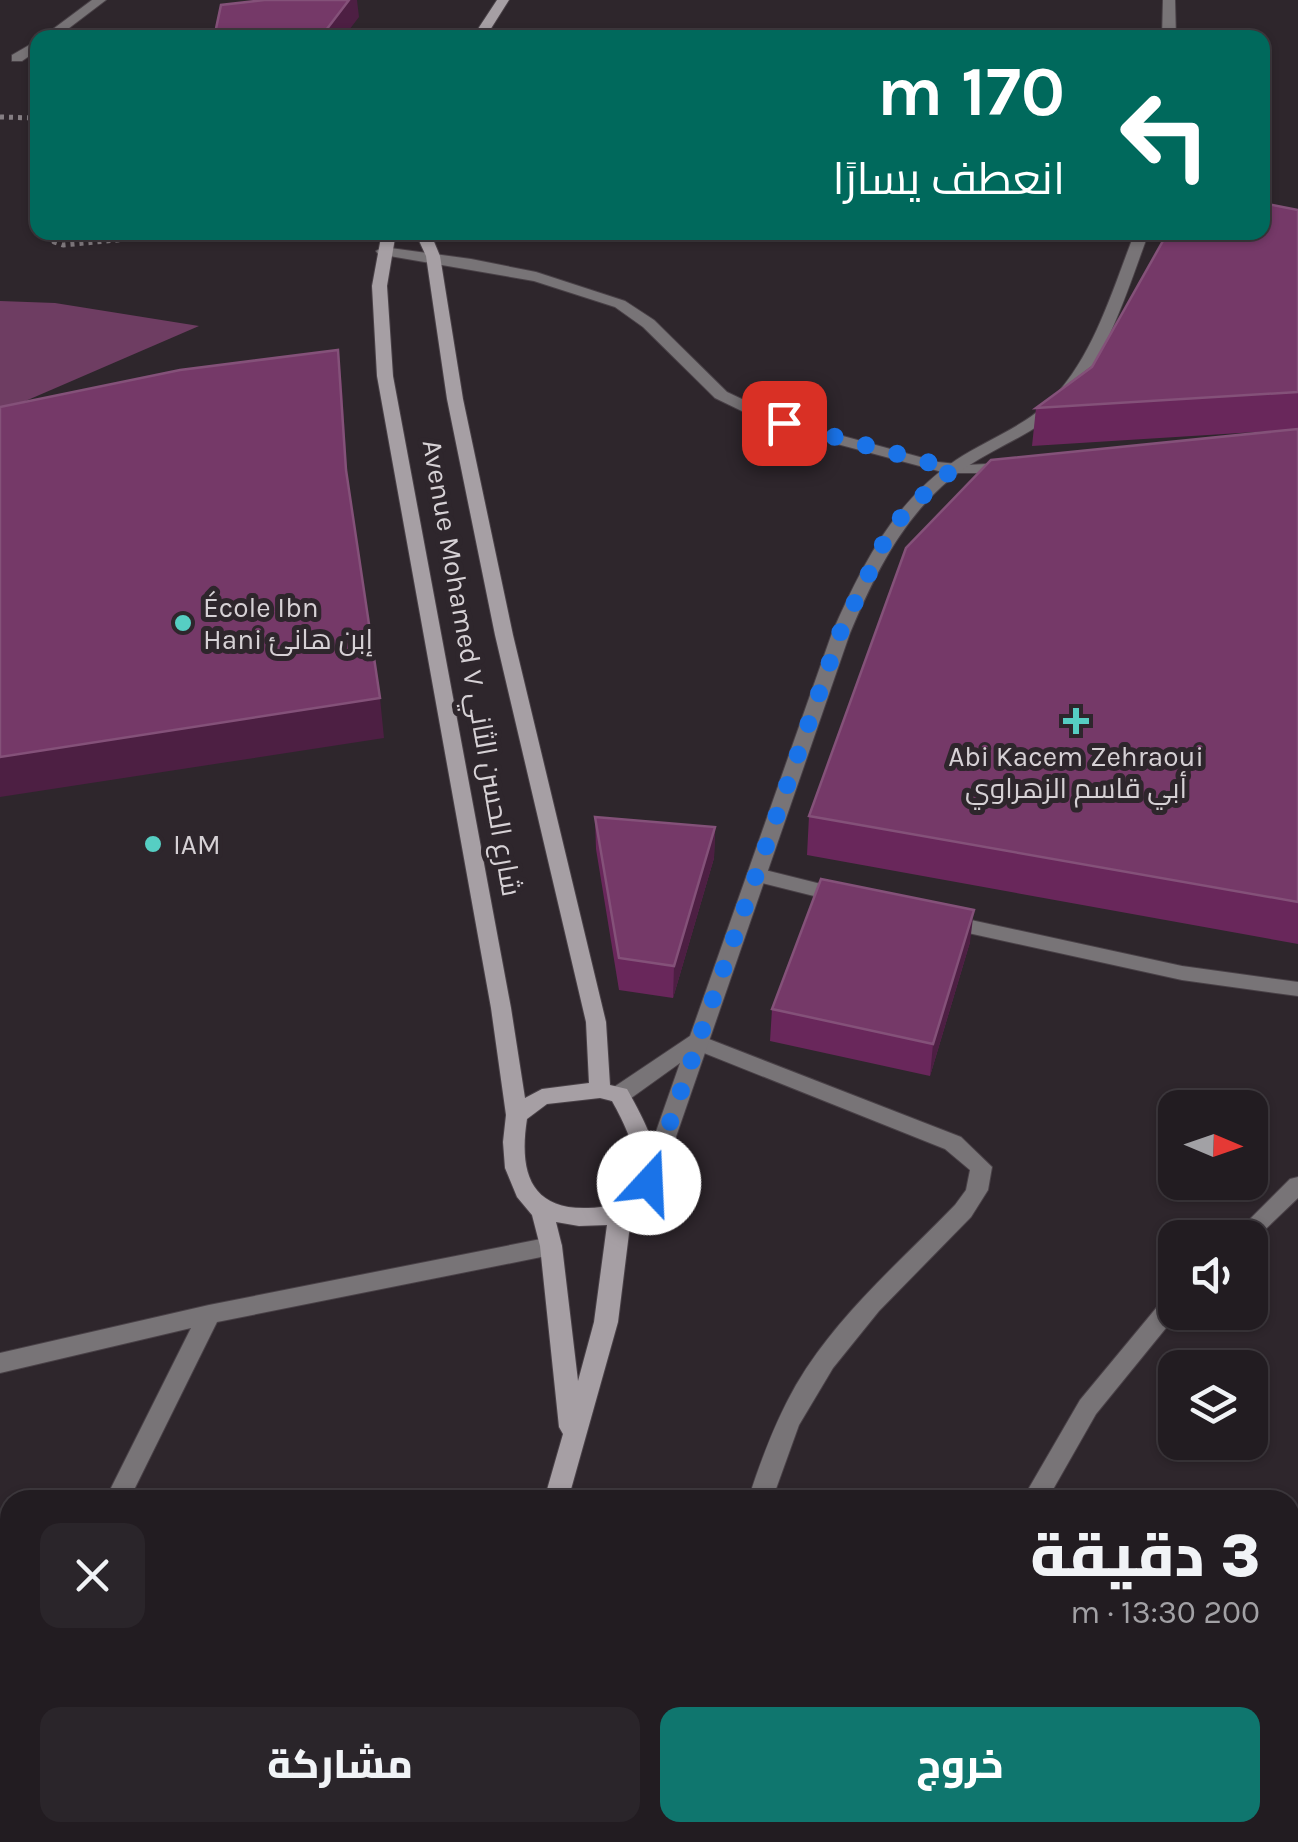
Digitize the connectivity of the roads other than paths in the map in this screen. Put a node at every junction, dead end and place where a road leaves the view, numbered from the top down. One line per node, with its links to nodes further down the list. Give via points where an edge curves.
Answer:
1 (100, 0): 4 (street)
2 (503, 0): 5 (main road)
3 (1169, 0): 6 (street)
4 (58, 30)
5 (483, 30)
6 (1169, 30)
7 (30, 49): 8 (street)
8 (17, 58)
9 (426, 240): 12 (main road, Avenue Mohamed V شارع الحسن الثاني)
10 (1139, 240): 14 (street, via 1084,366 1056,404)
11 (386, 242): 12 (street); 21 (main road, Avenue Mohamed V شارع الحسن الثاني, via 377,314 385,376)
12 (433, 256): 14 (street, via 621,304 693,372 752,412); 20 (main road, Avenue Mohamed V شارع الحسن الثاني, via 504,635)
13 (1029, 468): 14 (street)
14 (953, 469): 15 (street, via 889,532 866,573)
15 (757, 875): 16 (street); 19 (street)
16 (867, 902)
17 (922, 915): 18 (street, via 1182,973)
18 (1298, 990)
19 (696, 1042): 20 (street); 22 (street); 34 (street, via 953,1143 981,1167 976,1196 820,1362 775,1446)
20 (609, 1092): 21 (main road, via 542,1097); 22 (main road, via 643,1141)
21 (517, 1115): 24 (main road, via 519,1184)
22 (649, 1183): 25 (main road, via 637,1204)
23 (1298, 1185): 26 (street)
24 (542, 1211): 25 (main road, via 587,1219); 27 (main road)
25 (620, 1215): 31 (main road, via 606,1322)
26 (1261, 1220)
27 (552, 1246): 28 (street); 31 (main road)
28 (209, 1314): 30 (street); 32 (street)
29 (1158, 1322): 35 (street, via 1088,1407)
30 (0, 1363)
31 (572, 1436): 33 (main road)
32 (122, 1490)
33 (558, 1490)
34 (763, 1490)
35 (1040, 1490)

